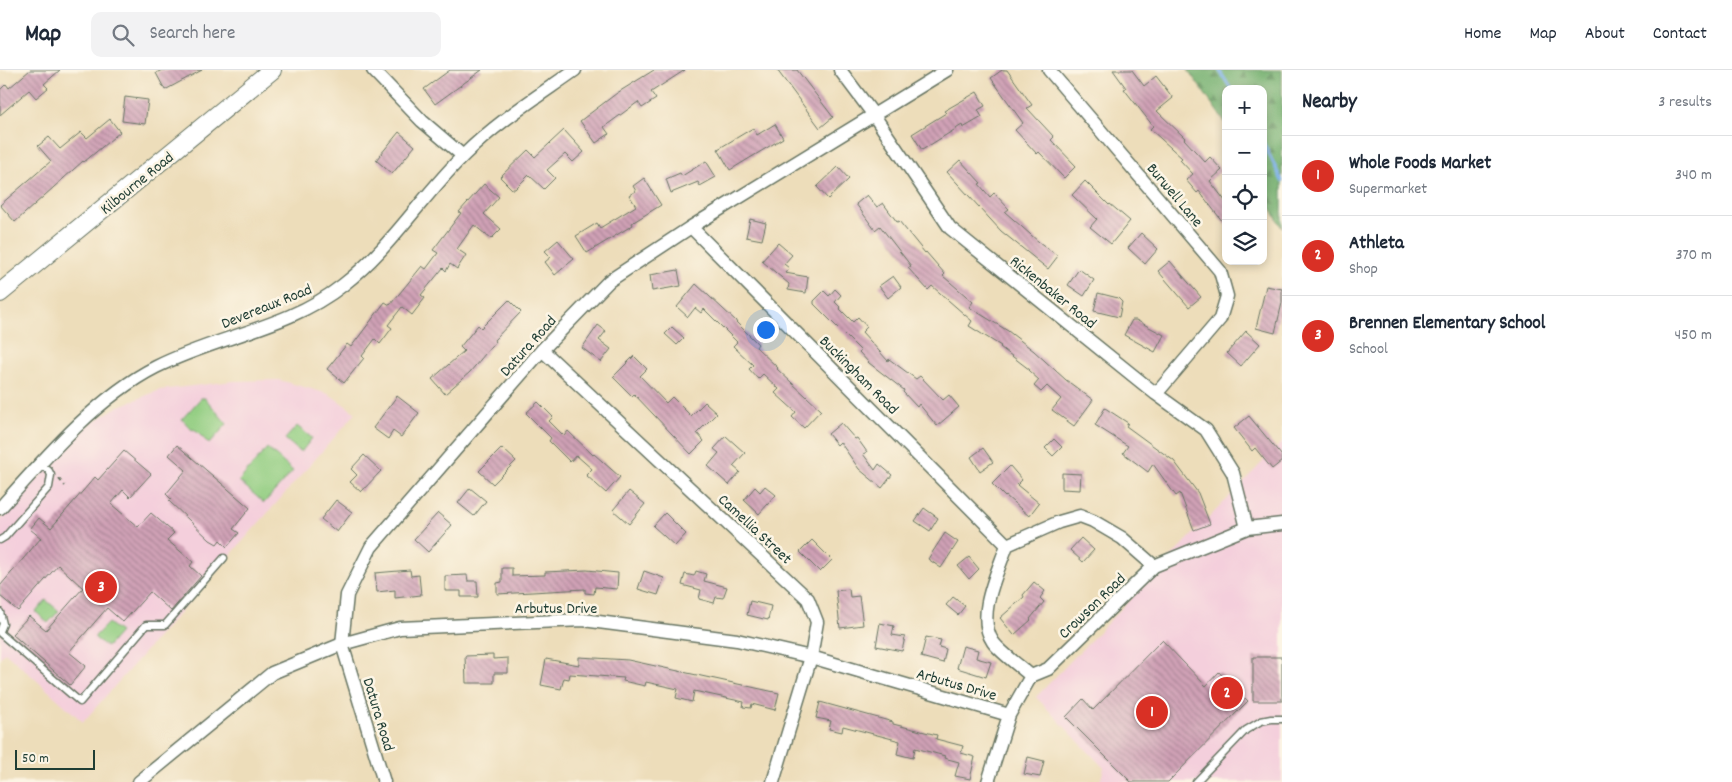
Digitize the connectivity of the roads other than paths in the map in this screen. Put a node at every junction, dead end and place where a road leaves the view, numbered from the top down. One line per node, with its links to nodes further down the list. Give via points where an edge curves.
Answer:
1 (272, 70): 10 (street, Kilbourne Road)
2 (373, 70): 8 (street, via 422,121)
3 (575, 70): 8 (street, Devereaux Road, via 519,109)
4 (840, 70): 7 (street, Rickenbaker Road)
5 (947, 70): 7 (street, Datura Road)
6 (1049, 70): 12 (street, Burwell Lane, via 1220,270 1227,296 1220,319)
7 (873, 114): 9 (street, Datura Road); 12 (street, Rickenbaker Road, via 950,228)
8 (463, 156): 13 (street, Devereaux Road, via 380,250 343,285 301,311 198,349 133,380 89,415)
9 (691, 227): 11 (street, Datura Road, via 609,281); 18 (street, Buckingham Road)
10 (0, 293)
11 (542, 350): 23 (street, Datura Road, via 371,547 347,595); 24 (street, Camellia Street, via 808,599 817,622)
12 (1156, 394): 16 (street, Rickenbaker Road, via 1206,430 1233,473)
13 (41, 464): 14 (street, Devereaux Road); 17 (lane, via 51,475 49,487)
14 (0, 508)
15 (1282, 524): 16 (street, Crowson Road)
16 (1247, 528): 20 (street, Crowson Road)
17 (0, 540)
18 (1007, 545): 20 (street, via 1080,516 1122,538); 25 (street, via 986,608 986,625 993,643)
19 (224, 558): 22 (lane, via 165,625 146,625 80,702)
20 (1154, 566): 25 (street, Crowson Road, via 1048,669)
21 (0, 612): 22 (lane, via 3,624)
22 (0, 632)
23 (342, 644): 24 (street, Arbutus Drive, via 400,628 583,620 736,640); 28 (street, Arbutus Drive, via 272,673); 29 (street, Datura Road)
24 (811, 657): 26 (street, Arbutus Drive); 30 (street, Camellia Street)
25 (1031, 676): 26 (street)
26 (1009, 715): 31 (street)
27 (1282, 719): 32 (lane, via 1261,721 1246,730)
28 (139, 782)
29 (384, 782)
30 (773, 782)
31 (988, 782)
32 (1196, 782)

